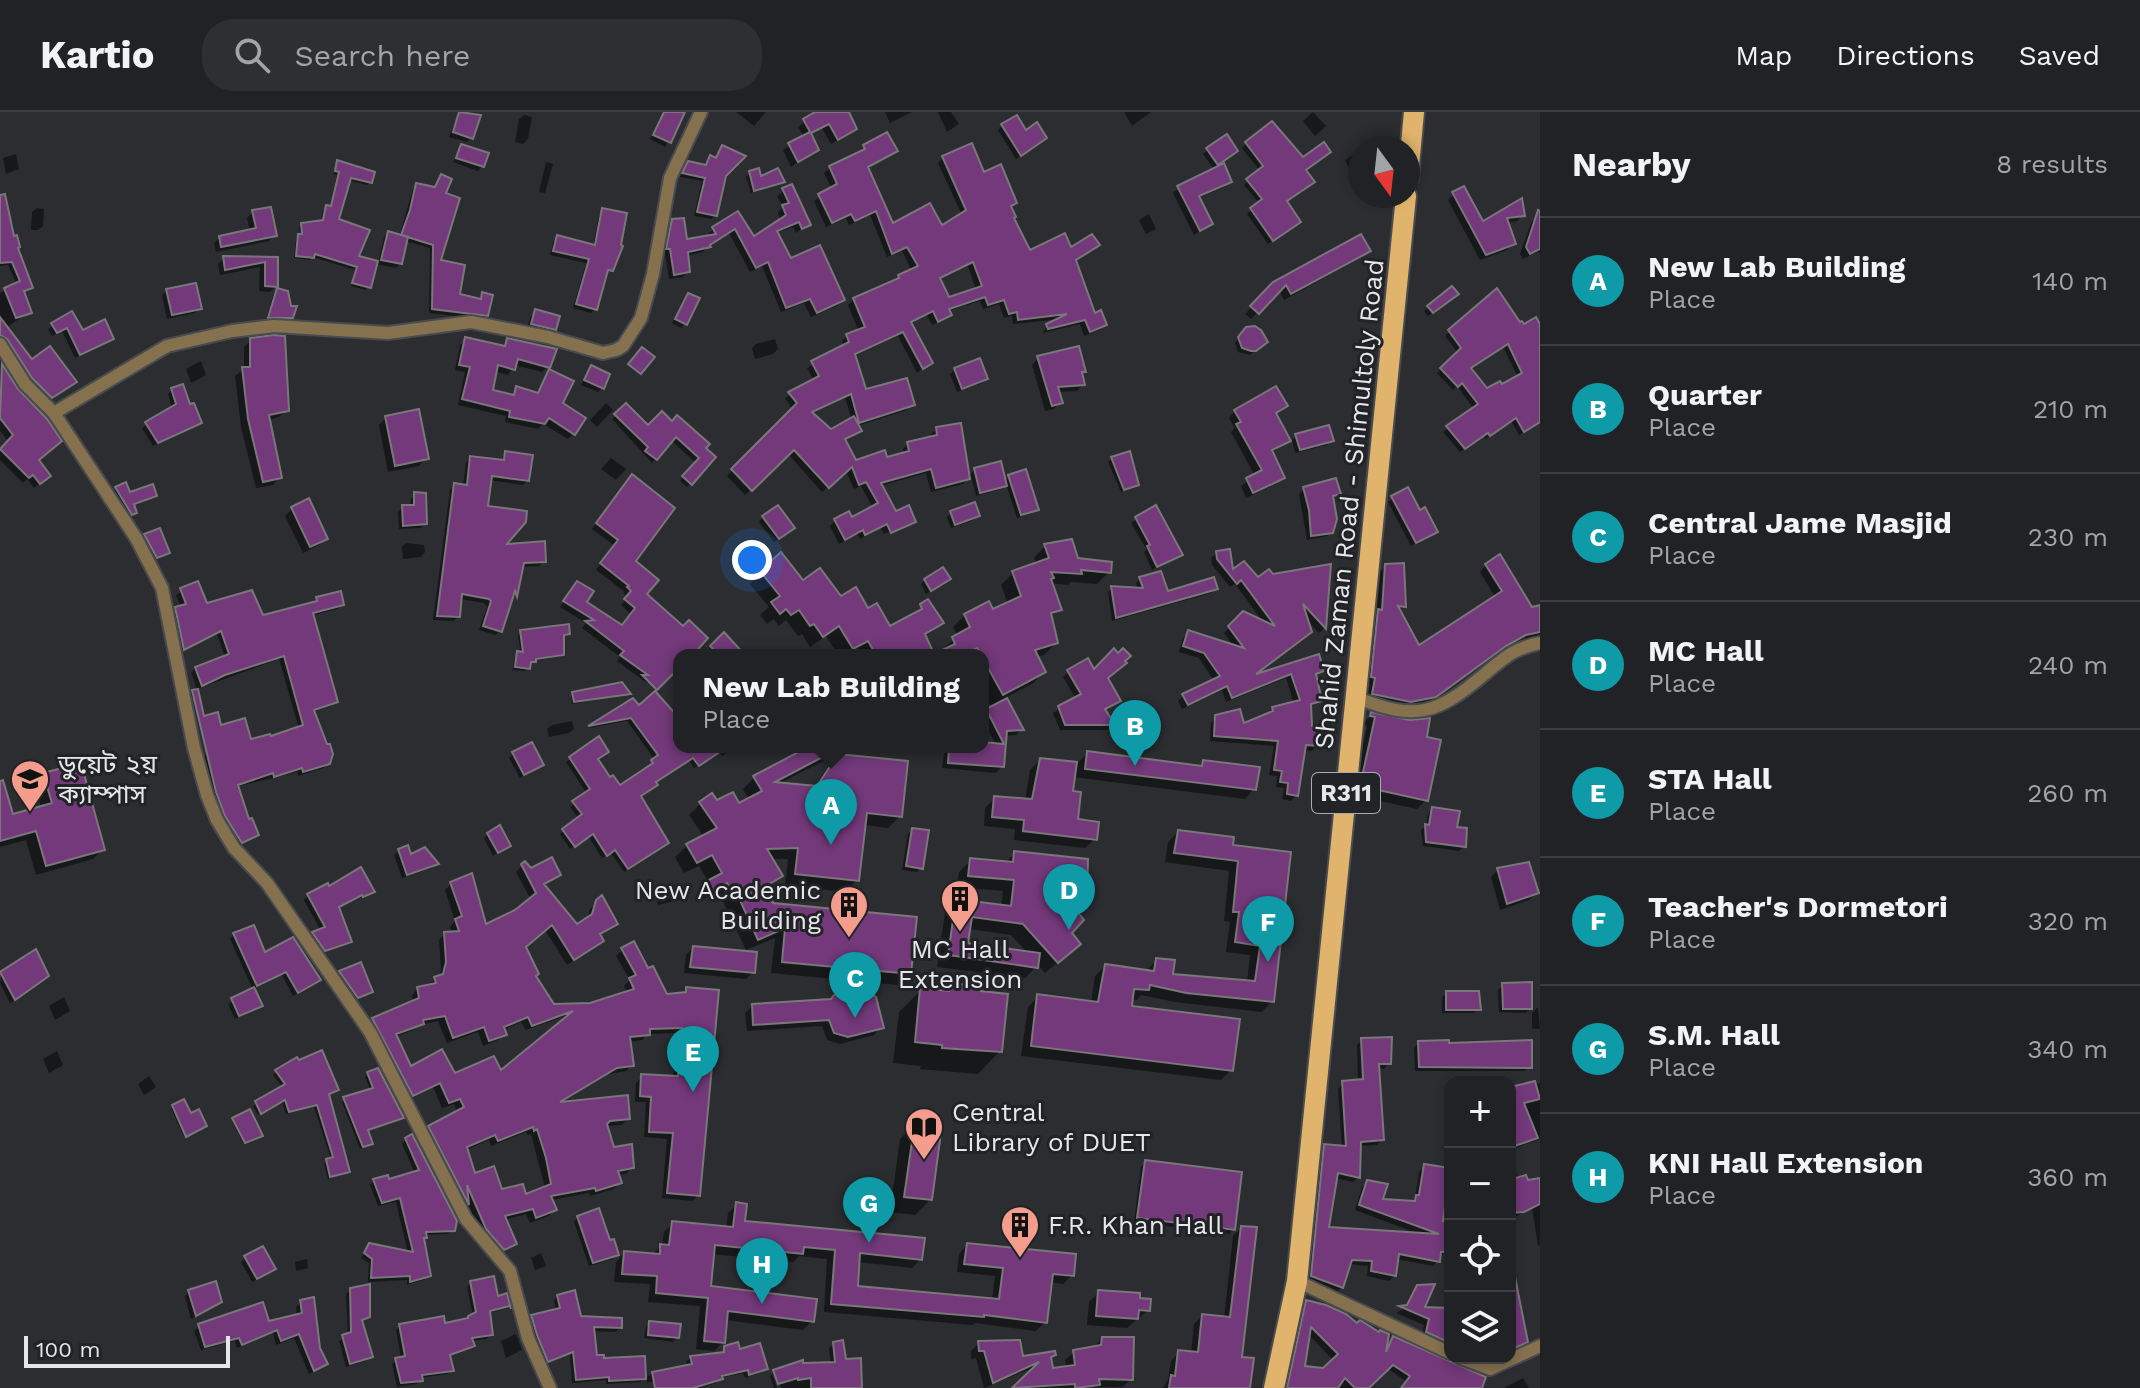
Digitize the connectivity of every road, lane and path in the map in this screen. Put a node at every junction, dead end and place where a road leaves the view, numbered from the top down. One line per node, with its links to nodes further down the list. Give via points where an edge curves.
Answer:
1 (701, 112): 6 (street, via 670,178 641,318 616,350 603,353 471,322 388,333 274,326 167,346)
2 (1414, 112): 3 (main road)
3 (1412, 136)
4 (1405, 208): 8 (main road, Shahid Zaman Road - Shimultoly Road / R311)
5 (0, 344): 6 (street, via 25,384)
6 (54, 413): 15 (street, via 136,538 162,588 194,748 217,820 370,1032 466,1219 510,1271 528,1338)
7 (1540, 643): 8 (street, via 1510,652 1457,697 1431,709 1386,710)
8 (1355, 697): 9 (main road, Shahid Zaman Road - Shimultoly Road / R311)
9 (1297, 1281): 11 (street); 16 (main road, Shahid Zaman Road - Shimultoly Road / R311)
10 (1540, 1346): 12 (street)
11 (1444, 1350)
12 (1516, 1357)
13 (1477, 1364): 14 (street, via 1490,1369)
14 (1501, 1364)
15 (550, 1388)
16 (1274, 1388)

